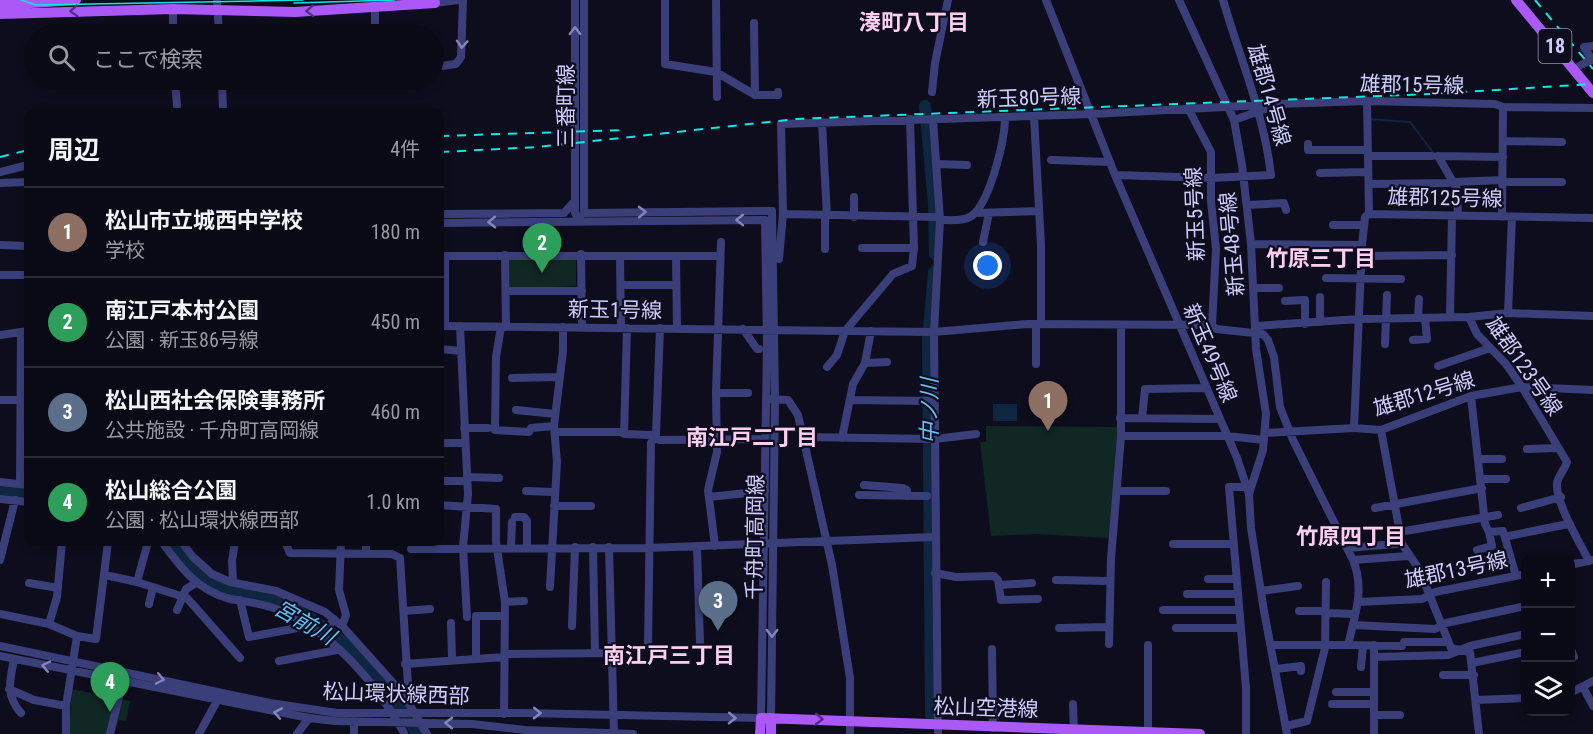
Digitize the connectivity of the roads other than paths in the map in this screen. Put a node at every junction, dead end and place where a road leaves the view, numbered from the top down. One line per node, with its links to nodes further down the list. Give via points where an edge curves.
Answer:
1 (76, 0): 15 (main road)
2 (460, 0): 13 (street); 27 (street, one-way to 27, via 461,57 456,64)
3 (575, 0): 78 (street, 三番町線, one-way to 3)
4 (584, 0): 87 (street, 三番町線)
5 (665, 0): 29 (street, via 665,64)
6 (716, 0): 29 (street)
7 (948, 0): 33 (street)
8 (1046, 0): 47 (street, 新玉49号線)
9 (1179, 0): 41 (street, 新玉48号線)
10 (1223, 0): 46 (street, 雄郡14号線)
11 (1516, 0): 28 (main road, 18)
12 (1525, 0): 28 (main road, 18)
13 (435, 1): 14 (main road)
14 (386, 4): 18 (main road); 24 (street)
15 (0, 5)
16 (218, 5): 17 (main road); 19 (main road); 23 (street)
17 (238, 5): 18 (main road, one-way to 17, via 295,12)
18 (353, 5)
19 (173, 9): 20 (main road, one-way to 20); 22 (street)
20 (0, 14)
21 (754, 23): 36 (street)
22 (174, 24)
23 (219, 24)
24 (379, 24)
25 (1593, 46): 26 (street, via 1584,47)
26 (1592, 59): 28 (street)
27 (444, 66)
28 (1577, 68): 30 (main road, 18); 35 (main road, 18)
29 (716, 72): 36 (street); 37 (street)
30 (1593, 83)
31 (176, 90): 40 (street)
32 (222, 90): 43 (street)
33 (932, 92)
34 (778, 93): 36 (street)
35 (1593, 93)
36 (756, 95)
37 (717, 97)
38 (1367, 101): 39 (street, 雄郡15号線); 42 (street, 雄郡15号線); 57 (street)
39 (1279, 104): 46 (street, 新玉80号線)
40 (177, 106)
41 (1227, 106): 44 (street, 新玉80号線); 46 (street, 新玉80号線); 52 (street, 新玉48号線)
42 (1503, 107): 45 (street, 雄郡15号線); 54 (street)
43 (223, 108)
44 (1188, 108): 47 (street, 新玉80号線); 70 (street, 新玉5号線, via 1209,146)
45 (1593, 108)
46 (1259, 109): 52 (street); 69 (street, 雄郡14号線, via 1270,175)
47 (1092, 114): 48 (street, 新玉80号線); 61 (street, 新玉49号線)
48 (1034, 116): 49 (street, 新玉80号線); 81 (street)
49 (1005, 117): 51 (street, 新玉80号線); 82 (street, via 1005,137 988,190)
50 (910, 119): 51 (street, 新玉80号線); 53 (street, 新玉80号線); 92 (street)
51 (928, 119): 62 (street)
52 (1234, 120): 69 (street, 新玉48号線)
53 (822, 123): 85 (street, 新玉80号線, via 781,124); 88 (street)
54 (1503, 141): 55 (street); 59 (street)
55 (1562, 142)
56 (1308, 144): 57 (street, via 1308,150)
57 (1368, 153): 58 (street); 66 (street)
58 (1432, 156)
59 (1503, 157): 71 (street); 75 (street, via 1438,156)
60 (1051, 160): 61 (street)
61 (1110, 162): 68 (street, 新玉49号線)
62 (936, 164): 63 (street); 93 (street)
63 (967, 165)
64 (24, 168): 65 (street)
65 (0, 172)
66 (1368, 172): 67 (street); 76 (street)
67 (1320, 173)
68 (1115, 175): 70 (street); 139 (street, 新玉49号線)
69 (1244, 177): 70 (street); 79 (street, 新玉48号線)
70 (1212, 178): 143 (street, 新玉5号線, via 1216,249)
71 (1503, 181): 73 (street); 75 (street); 91 (street)
72 (24, 182): 74 (street)
73 (1562, 182)
74 (0, 183)
75 (1451, 183): 76 (street); 89 (street, via 1458,195)
76 (1369, 184): 86 (street)
77 (854, 197): 90 (street)
78 (575, 200): 84 (street, via 564,213); 87 (street, 三番町線)
79 (1247, 205): 80 (street, via 1284,203); 101 (street, 新玉48号線)
80 (1286, 210)
81 (1039, 211): 83 (street); 140 (street)
82 (975, 213): 83 (street); 93 (street, via 960,220)
83 (989, 213): 99 (street)
84 (444, 214)
85 (783, 214): 88 (street); 115 (street, via 779,259)
86 (1369, 214): 89 (street, 雄郡125号線); 97 (street, 雄郡125号線)
87 (580, 216): 95 (street, one-way to 95); 115 (street, 千舟町高岡線, one-way to 115, via 772,211); 155 (street, 千舟町高岡線, one-way to 87, via 765,220)
88 (826, 216): 90 (street); 104 (street)
89 (1455, 216): 91 (street, 雄郡125号線); 109 (street)
90 (854, 217): 92 (street)
91 (1507, 217): 94 (street, 雄郡125号線); 131 (street)
92 (913, 218): 93 (street); 106 (street)
93 (937, 218): 159 (street)
94 (1593, 218)
95 (444, 223)
96 (1334, 225): 97 (street)
97 (1364, 225): 102 (street, 雄郡125号線)
98 (721, 242): 113 (street)
99 (982, 242)
100 (0, 244): 103 (street)
101 (1251, 244): 102 (street); 123 (street, 新玉48号線)
102 (1362, 245): 114 (street, 雄郡125号線)
103 (24, 246)
104 (825, 249)
105 (862, 249): 106 (street)
106 (915, 249): 156 (street, via 912,266 893,274)
107 (505, 255): 108 (street); 110 (street); 125 (street)
108 (581, 255): 111 (street); 126 (street)
109 (1452, 255): 114 (street); 133 (street)
110 (444, 256)
111 (620, 256): 112 (street); 121 (street)
112 (676, 256): 113 (street); 122 (street)
113 (719, 256): 152 (street)
114 (1360, 256): 119 (street, 雄郡125号線)
115 (773, 259): 155 (street, 千舟町高岡線)
116 (0, 275): 117 (street)
117 (24, 275)
118 (1326, 278): 119 (street)
119 (1360, 278): 120 (street); 137 (street, 雄郡125号線)
120 (1401, 279)
121 (621, 285): 122 (street); 149 (street)
122 (676, 285): 151 (street)
123 (1254, 288): 124 (street); 154 (street, 新玉48号線)
124 (1279, 288)
125 (506, 291): 126 (street); 146 (street)
126 (582, 291): 148 (street)
127 (1387, 295): 135 (street)
128 (1320, 297): 138 (street)
129 (1419, 299): 136 (street)
130 (1285, 300): 141 (street, via 1305,300)
131 (1508, 313): 132 (street); 134 (street)
132 (1593, 316)
133 (1450, 317): 134 (street, 雄郡123号線); 136 (street, 雄郡123号線)
134 (1469, 317): 167 (street, 雄郡123号線)
135 (1387, 318): 136 (street, 雄郡123号線); 137 (street, 雄郡123号線); 162 (street)
136 (1422, 318): 161 (street, via 1427,339)
137 (1359, 319): 138 (street, 雄郡123号線); 194 (street, 雄郡125号線)
138 (1320, 322): 141 (street, 雄郡123号線)
139 (1178, 323): 142 (street, 雄郡123号線); 143 (street, 雄郡123号線); 177 (street, 新玉49号線)
140 (1038, 324): 142 (street, 雄郡123号線); 159 (street, 新玉1号線); 170 (street)
141 (1305, 324): 154 (street, 雄郡123号線)
142 (1121, 325): 189 (street)
143 (1212, 325): 154 (street, 雄郡123号線, via 1216,329)
144 (444, 326): 145 (street, 新玉1号線)
145 (460, 326): 146 (street, 新玉1号線); 166 (street)
146 (503, 327): 147 (street, 新玉1号線); 195 (street, via 496,357 495,430)
147 (563, 327): 148 (street, 新玉1号線); 174 (street)
148 (582, 327): 149 (street, 新玉1号線)
149 (624, 328): 150 (street, 新玉1号線); 197 (street)
150 (660, 328): 151 (street, 新玉1号線); 202 (street)
151 (677, 328): 152 (street, 新玉1号線)
152 (717, 329): 153 (street, 新玉1号線); 179 (street)
153 (743, 329): 155 (street, 新玉1号線); 164 (street)
154 (1256, 329): 198 (street, via 1268,340 1274,357 1280,407); 204 (street, 新玉48号線, via 1265,396)
155 (771, 330): 156 (street, 新玉1号線); 182 (street, 千舟町高岡線)
156 (845, 331): 157 (street, 新玉1号線); 173 (street, via 837,355)
157 (871, 331): 159 (street, 新玉1号線); 169 (street)
158 (24, 332): 160 (street)
159 (930, 332): 186 (street)
160 (0, 334)
161 (1413, 340)
162 (1385, 344)
163 (24, 346): 184 (street)
164 (759, 349)
165 (444, 350): 166 (street)
166 (461, 351): 192 (street)
167 (1492, 351): 171 (street); 172 (street); 176 (street, 雄郡123号線)
168 (887, 362): 169 (street)
169 (865, 363): 185 (street, via 853,384)
170 (1036, 364)
171 (1461, 364)
172 (1438, 366)
173 (827, 367)
174 (561, 377): 175 (street); 188 (street)
175 (512, 378)
176 (1522, 387): 178 (street, 雄郡12号線); 181 (street, 雄郡12号線); 211 (street, 雄郡123号線)
177 (1206, 388): 190 (street, via 1144,389); 191 (street, 新玉49号線)
178 (1593, 390)
179 (716, 393): 180 (street); 208 (street)
180 (748, 393)
181 (1471, 396): 196 (street, 雄郡12号線); 213 (street)
182 (771, 399): 203 (street, via 789,400 798,415); 206 (street, 千舟町高岡線); 252 (street, 千舟町高岡線)
183 (0, 400): 184 (street)
184 (20, 400): 220 (street)
185 (850, 400): 186 (street); 205 (street)
186 (931, 400): 207 (street)
187 (516, 410): 188 (street)
188 (555, 414): 195 (street)
189 (1120, 418): 190 (street); 200 (street)
190 (1142, 418): 191 (street)
191 (1219, 419): 201 (street, 新玉49号線)
192 (464, 428): 193 (street); 210 (street)
193 (488, 428)
194 (1354, 428): 196 (street, 雄郡12号線); 198 (street, 雄郡12号線)
195 (554, 429): 197 (street); 228 (street)
196 (1381, 430): 238 (street)
197 (624, 432): 202 (street)
198 (1290, 432): 204 (street, 雄郡12号線); 278 (street)
199 (976, 434): 207 (street)
200 (1121, 436): 201 (street, 雄郡12号線); 226 (street)
201 (1227, 436): 204 (street, 雄郡12号線); 223 (street, 新玉49号線)
202 (654, 437): 208 (street); 277 (street)
203 (803, 437): 205 (street); 251 (street)
204 (1264, 437): 223 (street, 新玉48号線, via 1255,482)
205 (842, 438): 207 (street)
206 (765, 439): 208 (street); 225 (street, 千舟町高岡線)
207 (931, 439): 250 (street)
208 (717, 440): 230 (street)
209 (444, 443): 210 (street)
210 (464, 443): 217 (street)
211 (1558, 448): 212 (street); 233 (street, 雄郡123号線, via 1567,462 1557,481)
212 (1527, 449)
213 (1479, 459): 214 (street); 221 (street)
214 (1502, 459)
215 (499, 478): 217 (street)
216 (1506, 478): 221 (street)
217 (467, 479): 218 (street); 239 (street)
218 (444, 480)
219 (0, 482): 220 (street)
220 (24, 484)
221 (1482, 484): 238 (street); 245 (street)
222 (864, 485): 231 (street, via 903,488)
223 (1248, 490): 254 (street, via 1229,487); 307 (street, 新玉49号線)
224 (526, 491): 228 (street)
225 (765, 491): 230 (street); 252 (street, 千舟町高岡線)
226 (1118, 491): 227 (street); 295 (street)
227 (1166, 491)
228 (555, 492): 240 (street)
229 (859, 495): 231 (street)
230 (709, 496): 268 (street)
231 (907, 496): 232 (street)
232 (927, 496)
233 (1561, 497): 243 (street); 246 (street, 雄郡123号線)
234 (0, 499): 235 (street)
235 (15, 500): 236 (street); 284 (street)
236 (24, 501)
237 (444, 505): 239 (street)
238 (1394, 505): 242 (street); 247 (street)
239 (467, 506): 269 (street); 270 (street, via 496,509)
240 (554, 506): 241 (street); 273 (street)
241 (591, 506)
242 (1375, 508)
243 (1521, 508)
244 (1498, 515): 245 (street)
245 (1484, 517): 247 (street); 248 (street)
246 (1568, 524): 249 (street); 286 (street, 雄郡123号線)
247 (1399, 532): 282 (street)
248 (1489, 532): 279 (street, via 1492,546); 291 (street, via 1503,531)
249 (1509, 536)
250 (931, 537): 251 (street); 288 (street)
251 (825, 542): 252 (street); 402 (street, via 850,678)
252 (768, 544): 268 (street); 400 (street, 千舟町高岡線)
253 (1173, 544): 254 (street)
254 (1232, 544): 293 (street)
255 (1396, 544): 278 (street)
256 (62, 546): 306 (street)
257 (108, 546): 289 (street)
258 (147, 546): 296 (street)
259 (165, 546): 297 (street)
260 (185, 546): 298 (street, via 212,574)
261 (234, 546): 298 (street)
262 (287, 546): 280 (street, via 290,553)
263 (341, 546): 280 (street)
264 (366, 546): 281 (street)
265 (410, 546): 283 (street)
266 (437, 546): 269 (street)
267 (697, 546): 268 (street); 277 (street); 346 (street)
268 (715, 546)
269 (463, 547): 270 (street); 329 (street)
270 (497, 547): 271 (street); 315 (street)
271 (512, 547): 272 (street); 272 (street, via 513,519 524,517)
272 (527, 547): 273 (street)
273 (552, 547): 274 (street); 305 (street)
274 (575, 547): 275 (street); 335 (street)
275 (593, 547): 276 (street); 359 (street)
276 (609, 548): 277 (street); 360 (street)
277 (648, 548): 348 (street)
278 (1347, 548): 285 (street)
279 (1477, 549)
280 (342, 553): 281 (street); 334 (street, via 339,587 346,610)
281 (366, 554): 283 (street, via 392,554)
282 (1408, 556): 285 (street); 311 (street, via 1419,569)
283 (400, 558): 323 (street)
284 (0, 560)
285 (1353, 560): 316 (street, via 1360,579)
286 (1591, 561): 287 (street)
287 (1575, 564)
288 (935, 573): 302 (street, via 994,576); 405 (street)
289 (105, 575): 296 (street); 343 (street, via 96,639)
290 (1521, 575): 291 (street, 雄郡13号線)
291 (1516, 576): 311 (street, 雄郡13号線, via 1435,592)
292 (1208, 579): 293 (street)
293 (1235, 579): 309 (street)
294 (1056, 580): 295 (street)
295 (1110, 581): 338 (street)
296 (136, 582): 304 (street)
297 (196, 582): 310 (street); 313 (street, via 221,596)
298 (233, 582): 330 (street, via 276,591 325,612)
299 (1326, 582): 325 (street)
300 (29, 583): 306 (street)
301 (1032, 583): 302 (street)
302 (999, 585): 312 (street, via 1001,600)
303 (1298, 586): 307 (street)
304 (153, 587): 310 (street); 317 (street)
305 (550, 587)
306 (58, 588): 332 (street)
307 (1261, 591): 350 (street, 新玉49号線)
308 (1187, 594): 309 (street)
309 (1236, 594): 322 (street)
310 (182, 596): 320 (street); 365 (street)
311 (1428, 597): 316 (street, 雄郡13号線); 337 (street)
312 (1038, 599)
313 (240, 600): 333 (street, via 280,610); 333 (street, via 249,638)
314 (524, 601): 315 (street)
315 (505, 602): 328 (street)
316 (1358, 602): 327 (street)
317 (150, 604)
318 (1521, 607): 337 (street)
319 (430, 609): 323 (street)
320 (177, 610)
321 (1163, 610): 322 (street)
322 (1238, 610): 341 (street)
323 (404, 611): 371 (street)
324 (1299, 611): 325 (street)
325 (1326, 612): 327 (street); 351 (street)
326 (0, 614): 332 (street)
327 (1355, 614): 336 (street)
328 (506, 616): 363 (street); 368 (street, via 476,616)
329 (467, 617)
330 (332, 622): 334 (street); 344 (street)
331 (451, 623): 367 (street)
332 (50, 624): 343 (street)
333 (308, 626): 344 (street)
334 (342, 626): 401 (street)
335 (572, 626)
336 (1353, 626): 337 (street); 352 (street)
337 (1441, 626): 345 (street)
338 (1109, 627): 339 (street); 347 (street)
339 (1059, 628)
340 (1176, 628): 341 (street)
341 (1240, 628): 422 (street)
342 (1521, 635): 358 (street)
343 (77, 636): 372 (street)
344 (322, 636): 357 (street)
345 (1447, 642): 353 (street); 358 (street)
346 (700, 643)
347 (1109, 644)
348 (648, 645)
349 (1148, 645): 409 (street)
350 (1272, 645): 351 (street); 374 (street, 新玉49号線)
351 (1325, 645): 352 (street); 406 (street, via 1307,722)
352 (1348, 645): 355 (street)
353 (1374, 645): 355 (street); 364 (street)
354 (0, 646): 372 (street, 松山環状線西部)
355 (1363, 646): 373 (street)
356 (992, 649): 404 (street)
357 (337, 650): 369 (street); 401 (street)
358 (1456, 652): 364 (street); 370 (street, via 1470,652)
359 (595, 653): 360 (street); 363 (street)
360 (614, 653): 398 (street)
361 (1521, 653): 370 (street)
362 (0, 656): 366 (street, 松山環状線西部)
363 (504, 656): 368 (street); 395 (street)
364 (1374, 657): 385 (street)
365 (240, 658)
366 (14, 659): 372 (street, 松山環状線西部, one-way to 366); 382 (street)
367 (452, 659): 368 (street); 371 (street)
368 (476, 659)
369 (279, 661)
370 (1472, 663): 378 (street)
371 (405, 664): 401 (street)
372 (71, 667): 376 (street, 松山環状線西部); 380 (street, 松山環状線西部); 392 (street)
373 (1361, 667)
374 (1276, 669): 375 (street, via 1301,666); 406 (street, 新玉49号線)
375 (1301, 671)
376 (125, 672): 380 (street); 401 (street, 松山環状線西部, one-way to 401, via 270,703)
377 (1443, 675): 378 (street)
378 (1474, 675): 387 (street)
379 (1593, 681): 381 (street)
380 (123, 682): 388 (street, 松山環状線西部); 411 (street)
381 (1583, 687): 383 (street); 393 (street)
382 (9, 689): 392 (street, via 34,700); 394 (street)
383 (1575, 691)
384 (1336, 692): 385 (street)
385 (1373, 692): 391 (street)
386 (1521, 698): 387 (street)
387 (1476, 700): 424 (street)
388 (217, 701): 399 (street, 松山環状線西部, one-way to 388); 412 (street)
389 (1073, 704): 408 (street)
390 (1332, 704): 391 (street)
391 (1374, 704): 396 (street)
392 (66, 706): 410 (street)
393 (1593, 706)
394 (21, 712)
395 (504, 714): 398 (street, 松山環状線西部, one-way to 398); 401 (street, 松山環状線西部)
396 (1374, 715): 397 (street); 423 (street)
397 (1401, 715)
398 (614, 716): 400 (street, 松山環状線西部, one-way to 400); 416 (street)
399 (309, 718): 403 (street, 松山環状線西部); 413 (street)
400 (766, 718): 402 (main road, 松山空港線, one-way to 402); 418 (main road); 419 (main road)
401 (407, 719): 403 (street, 松山環状線西部); 407 (street, 松山環状線西部, one-way to 401, via 472,724); 415 (street)
402 (850, 720): 405 (main road, 松山空港線); 420 (street)
403 (354, 722): 414 (street)
404 (993, 728): 405 (main road, 松山空港線); 408 (main road, 松山空港線)
405 (938, 729)
406 (1286, 730)
407 (502, 731): 416 (street, 松山環状線西部)
408 (1074, 732): 409 (main road, 松山空港線)
409 (1150, 733): 421 (main road, 松山空港線)
410 (66, 734)
411 (110, 734)
412 (199, 734)
413 (297, 734)
414 (354, 734)
415 (427, 734)
416 (614, 734): 417 (street, 松山環状線西部)
417 (633, 734)
418 (760, 734)
419 (771, 734)
420 (850, 734)
421 (1200, 734)
422 (1246, 734)
423 (1374, 734)
424 (1479, 734)

